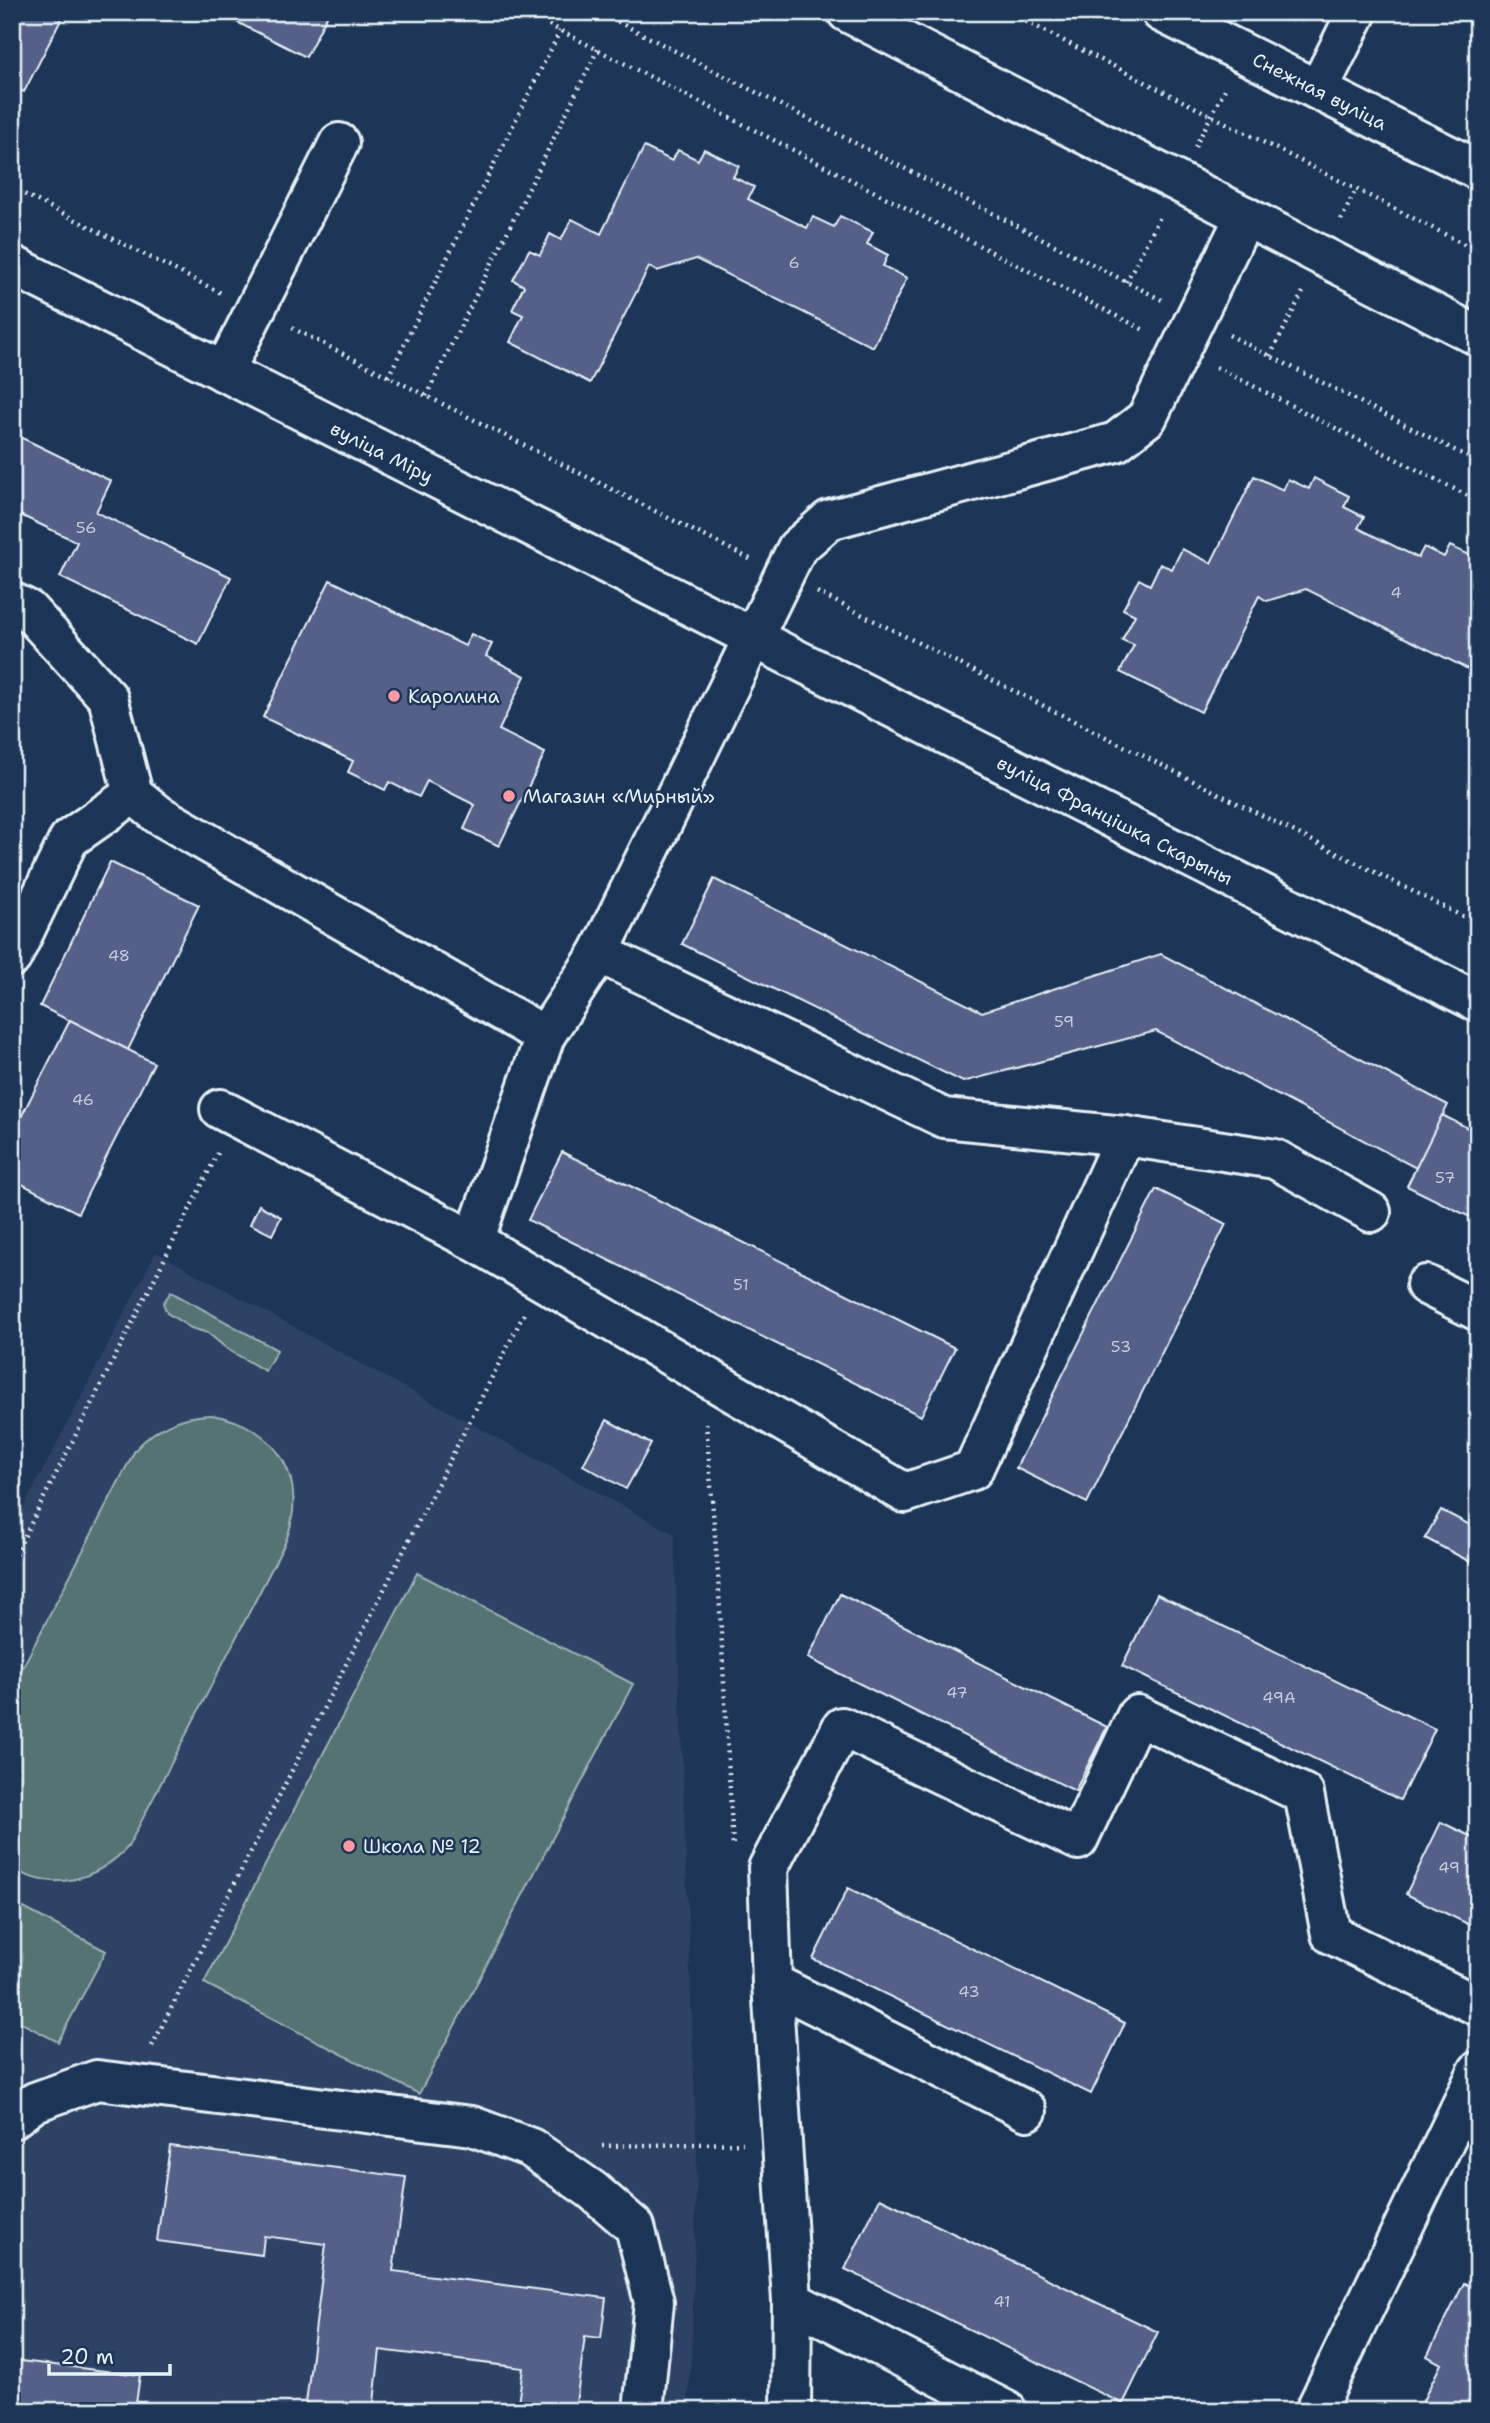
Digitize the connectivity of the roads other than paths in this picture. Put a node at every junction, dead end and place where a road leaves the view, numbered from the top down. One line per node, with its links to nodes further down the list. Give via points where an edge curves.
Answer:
1 (847, 12): 7 (street)
2 (1161, 12): 4 (street, Снежная вуліца)
3 (1357, 12): 4 (street)
4 (1318, 90): 6 (street, Снежная вуліца)
5 (339, 143): 10 (street)
6 (1478, 170)
7 (1245, 216): 9 (street); 12 (street, via 1147,418 1116,442 830,520 797,548)
8 (12, 265): 10 (street, вуліца Міру)
9 (1478, 336)
10 (224, 372): 12 (street, вуліца Міру)
11 (12, 602): 13 (street, via 28,610 108,698)
12 (752, 638): 14 (street); 16 (street, вуліца Францішка Скарыны)
13 (133, 794): 15 (street, via 69,839); 17 (street, via 159,815)
14 (599, 953): 17 (street); 19 (street, via 944,1118)
15 (12, 957)
16 (1478, 1002)
17 (545, 1036): 21 (street)
18 (228, 1113): 21 (street)
19 (1125, 1136): 20 (street, via 1275,1159); 21 (street, via 973,1470 905,1493)
20 (1371, 1212)
21 (474, 1241)
22 (1426, 1285): 23 (street)
23 (1478, 1311)
24 (772, 1983): 25 (street, via 768,1868 842,1727 1078,1840 1138,1715 1304,1794 1331,1934); 27 (street); 29 (street)
25 (1478, 2006)
26 (1478, 2071): 33 (street)
27 (1027, 2112)
28 (12, 2119): 30 (street, via 35,2102 97,2080 472,2126 531,2148 635,2227 654,2302)
29 (792, 2301): 31 (street); 32 (street)
30 (643, 2411)
31 (791, 2411)
32 (1007, 2411)
33 (1315, 2411)

